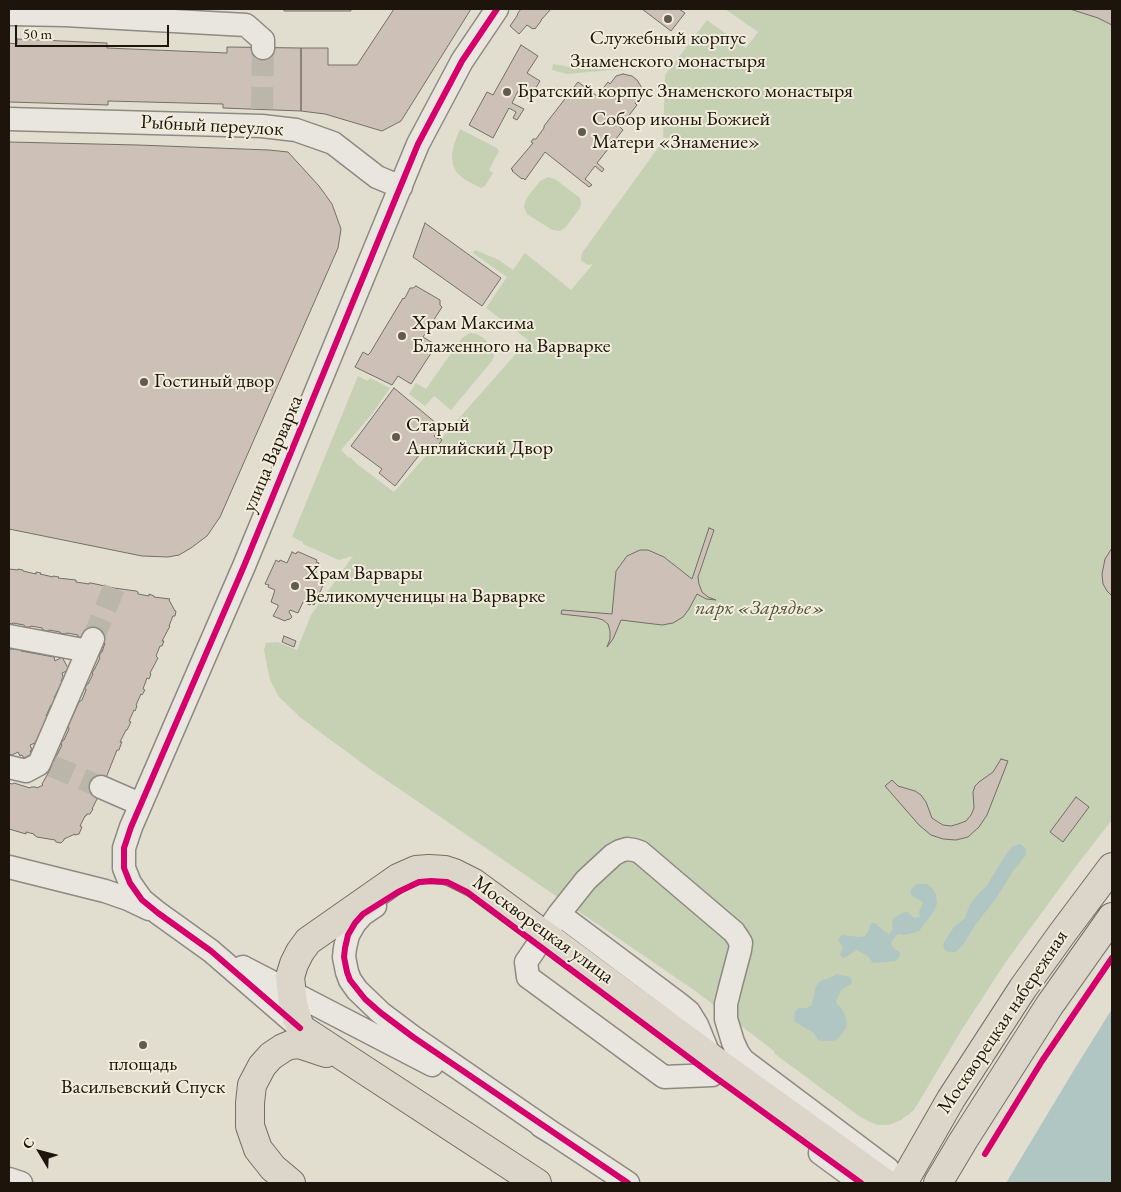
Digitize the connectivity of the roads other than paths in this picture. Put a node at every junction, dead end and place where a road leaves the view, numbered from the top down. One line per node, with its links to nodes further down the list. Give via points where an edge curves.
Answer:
1 (497, 9): 7 (street, улица Варварка, via 441,99)
2 (66, 12): 3 (street); 4 (street)
3 (9, 14)
4 (247, 17): 5 (street, via 263,40)
5 (263, 48)
6 (9, 119): 7 (street, Рыбный переулок, via 262,118 333,143 377,177)
7 (400, 187): 11 (street, улица Варварка, via 247,558)
8 (9, 636): 9 (street, via 83,650 89,647 46,764 26,771)
9 (9, 767)
10 (101, 787): 11 (street)
11 (140, 804): 14 (street, улица Варварка, via 124,848 124,868 142,900)
12 (9, 867): 14 (street, via 120,896)
13 (1112, 867): 31 (main road, Москворецкая набережная, via 1023,988 951,1099)
14 (158, 914): 17 (street)
15 (1112, 917): 32 (main road, Москворецкая набережная, via 1049,1006)
16 (547, 931): 18 (main road, Москворецкая улица, via 454,873 416,870 398,878 308,941 294,964 290,976); 21 (main road, Москворецкая улица); 21 (street, via 526,962 528,977 664,1077); 22 (street, Москворецкая улица, via 447,882 419,882 363,914 348,935 344,957 350,980 381,1013); 30 (street, via 586,880 613,855 626,849 640,852 738,938 740,950 726,1004 726,1019 738,1052 750,1066 888,1169)
17 (212, 951): 18 (street); 19 (street)
18 (291, 991): 19 (main road, Москворецкая улица); 22 (street, via 460,1079)
19 (300, 1028): 20 (main road)
20 (351, 1062): 25 (main road, via 299,1044 290,1045 271,1056 252,1085 250,1126 258,1149 272,1168); 26 (main road)
21 (711, 1066): 28 (street, Москворецкая улица); 29 (main road, Москворецкая улица)
22 (554, 1134): 27 (street)
23 (9, 1179): 24 (street)
24 (21, 1183)
25 (291, 1183)
26 (537, 1183)
27 (628, 1183)
28 (862, 1183)
29 (885, 1183)
30 (894, 1183)
31 (903, 1183)
32 (938, 1183)

